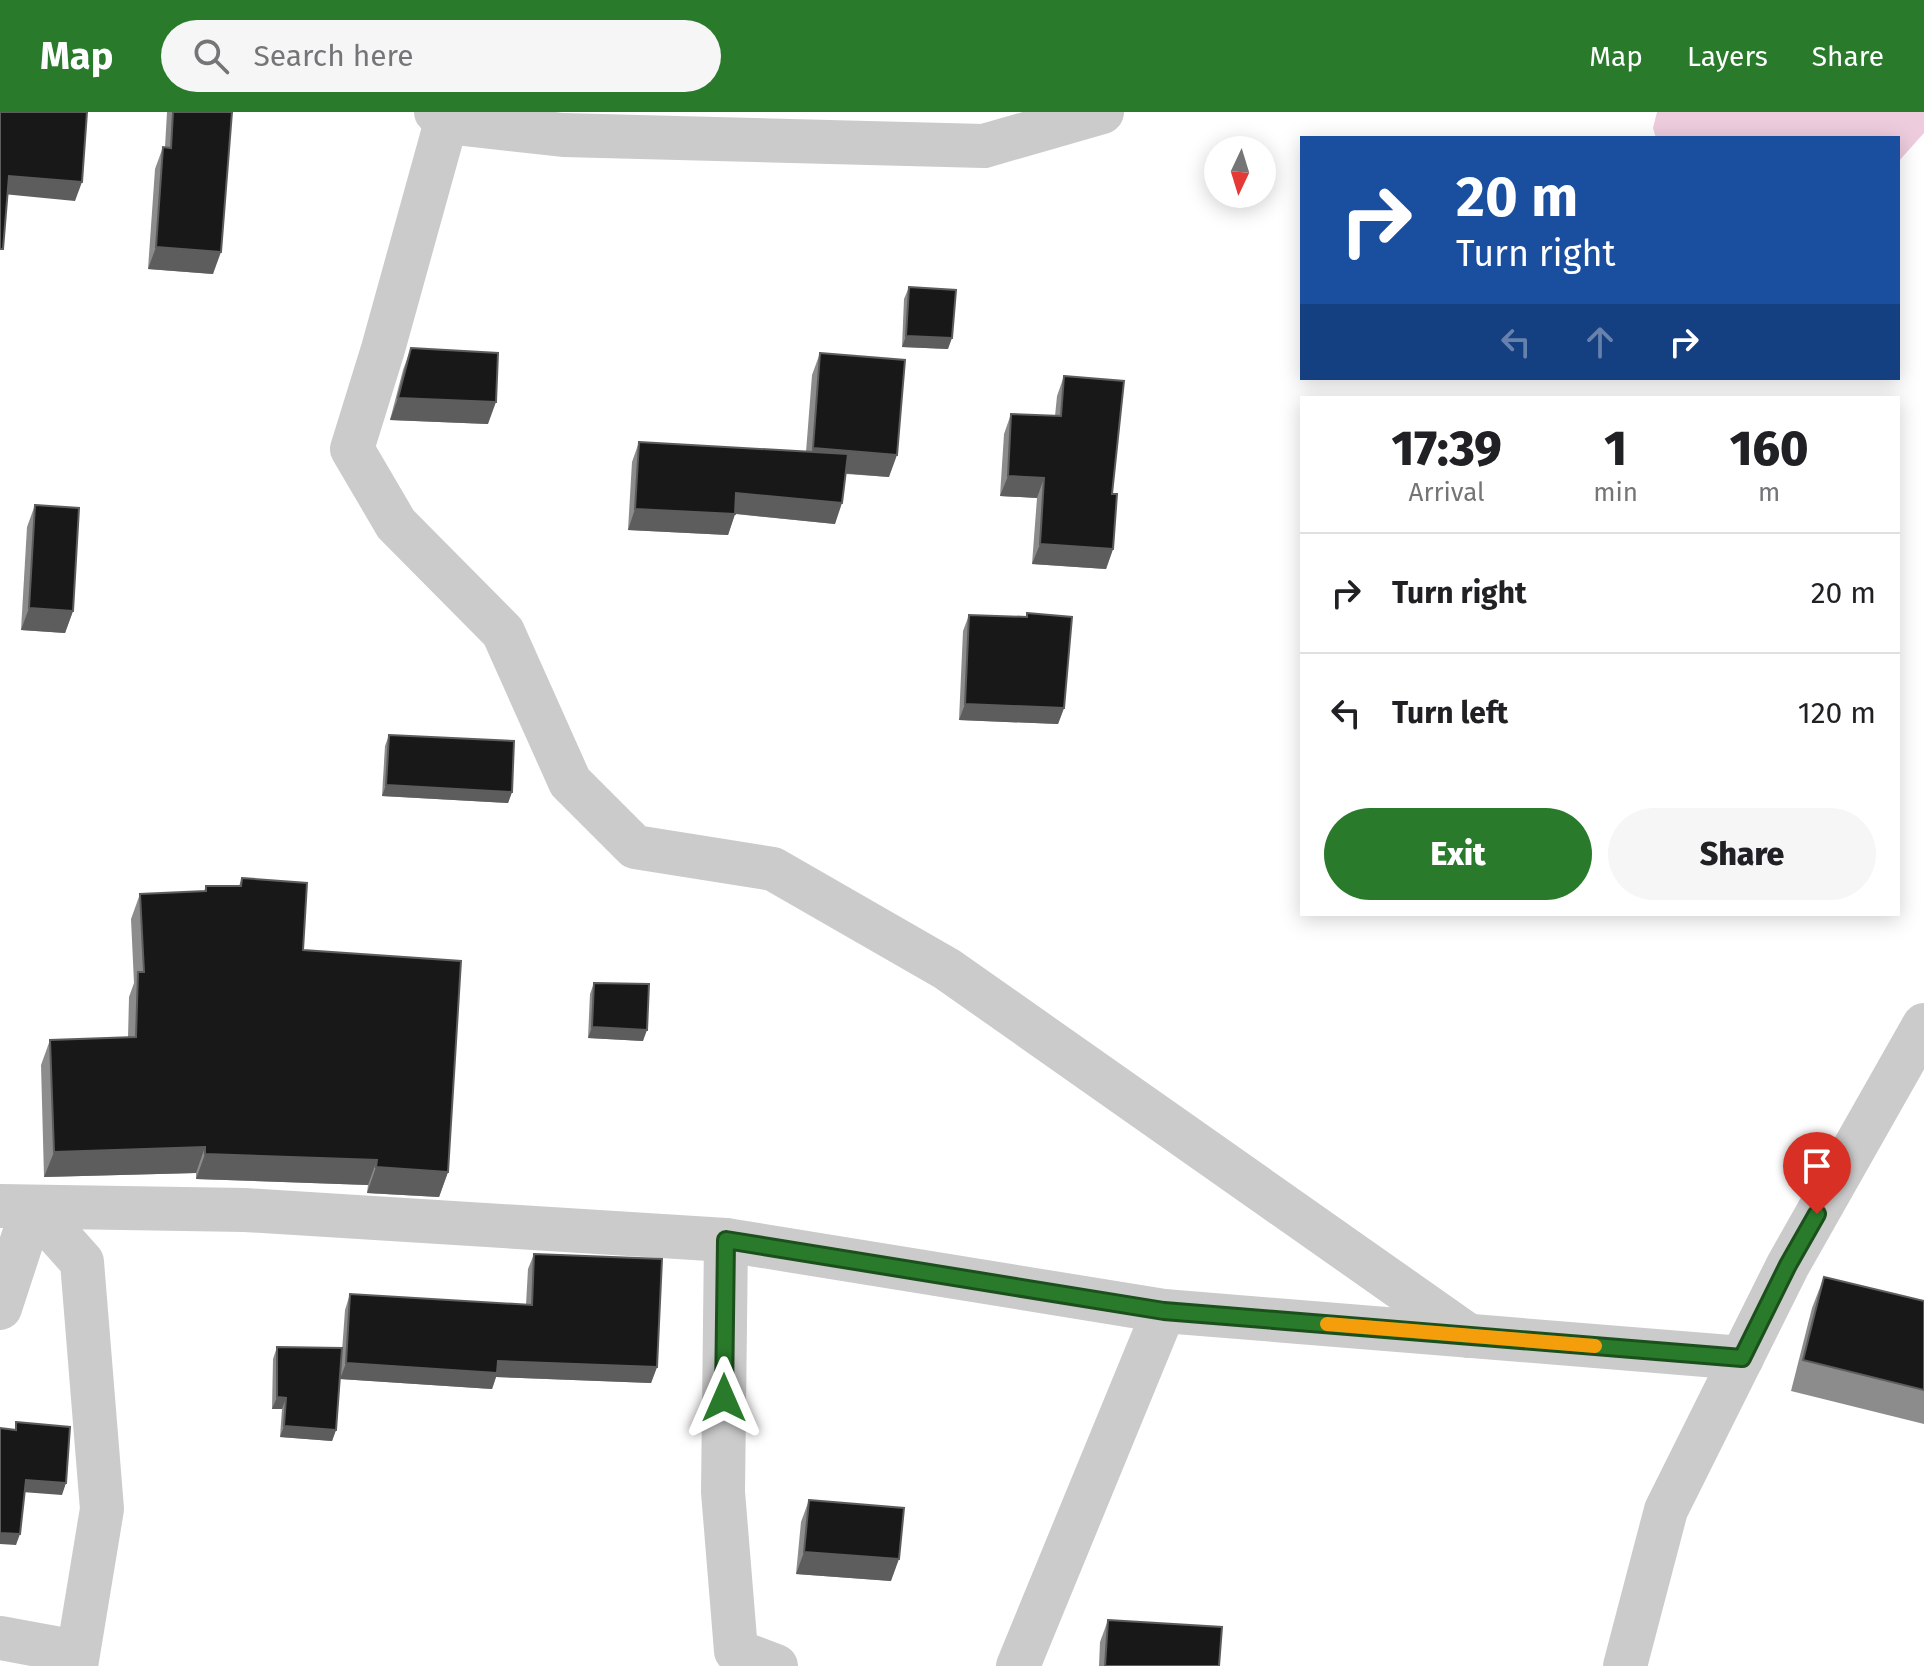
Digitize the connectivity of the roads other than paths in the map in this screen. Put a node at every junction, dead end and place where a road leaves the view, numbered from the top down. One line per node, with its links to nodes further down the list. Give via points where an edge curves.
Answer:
1 (1102, 112): 2 (street, via 984,146 563,135)
2 (441, 117): 8 (street, via 383,349 352,449 396,524 503,632 570,782 635,847 773,869 947,969)
3 (1924, 1025): 9 (street, via 1788,1265)
4 (16, 1207): 5 (street, via 245,1210); 6 (street); 11 (street, via 82,1262 102,1509)
5 (726, 1240): 7 (street); 12 (street, via 723,1492 736,1651)
6 (0, 1308)
7 (1164, 1311): 8 (street); 13 (street)
8 (1469, 1336): 9 (street)
9 (1742, 1358): 14 (street, via 1666,1510)
10 (0, 1638): 11 (street)
11 (76, 1659)
12 (776, 1666)
13 (1018, 1666)
14 (1625, 1666)

